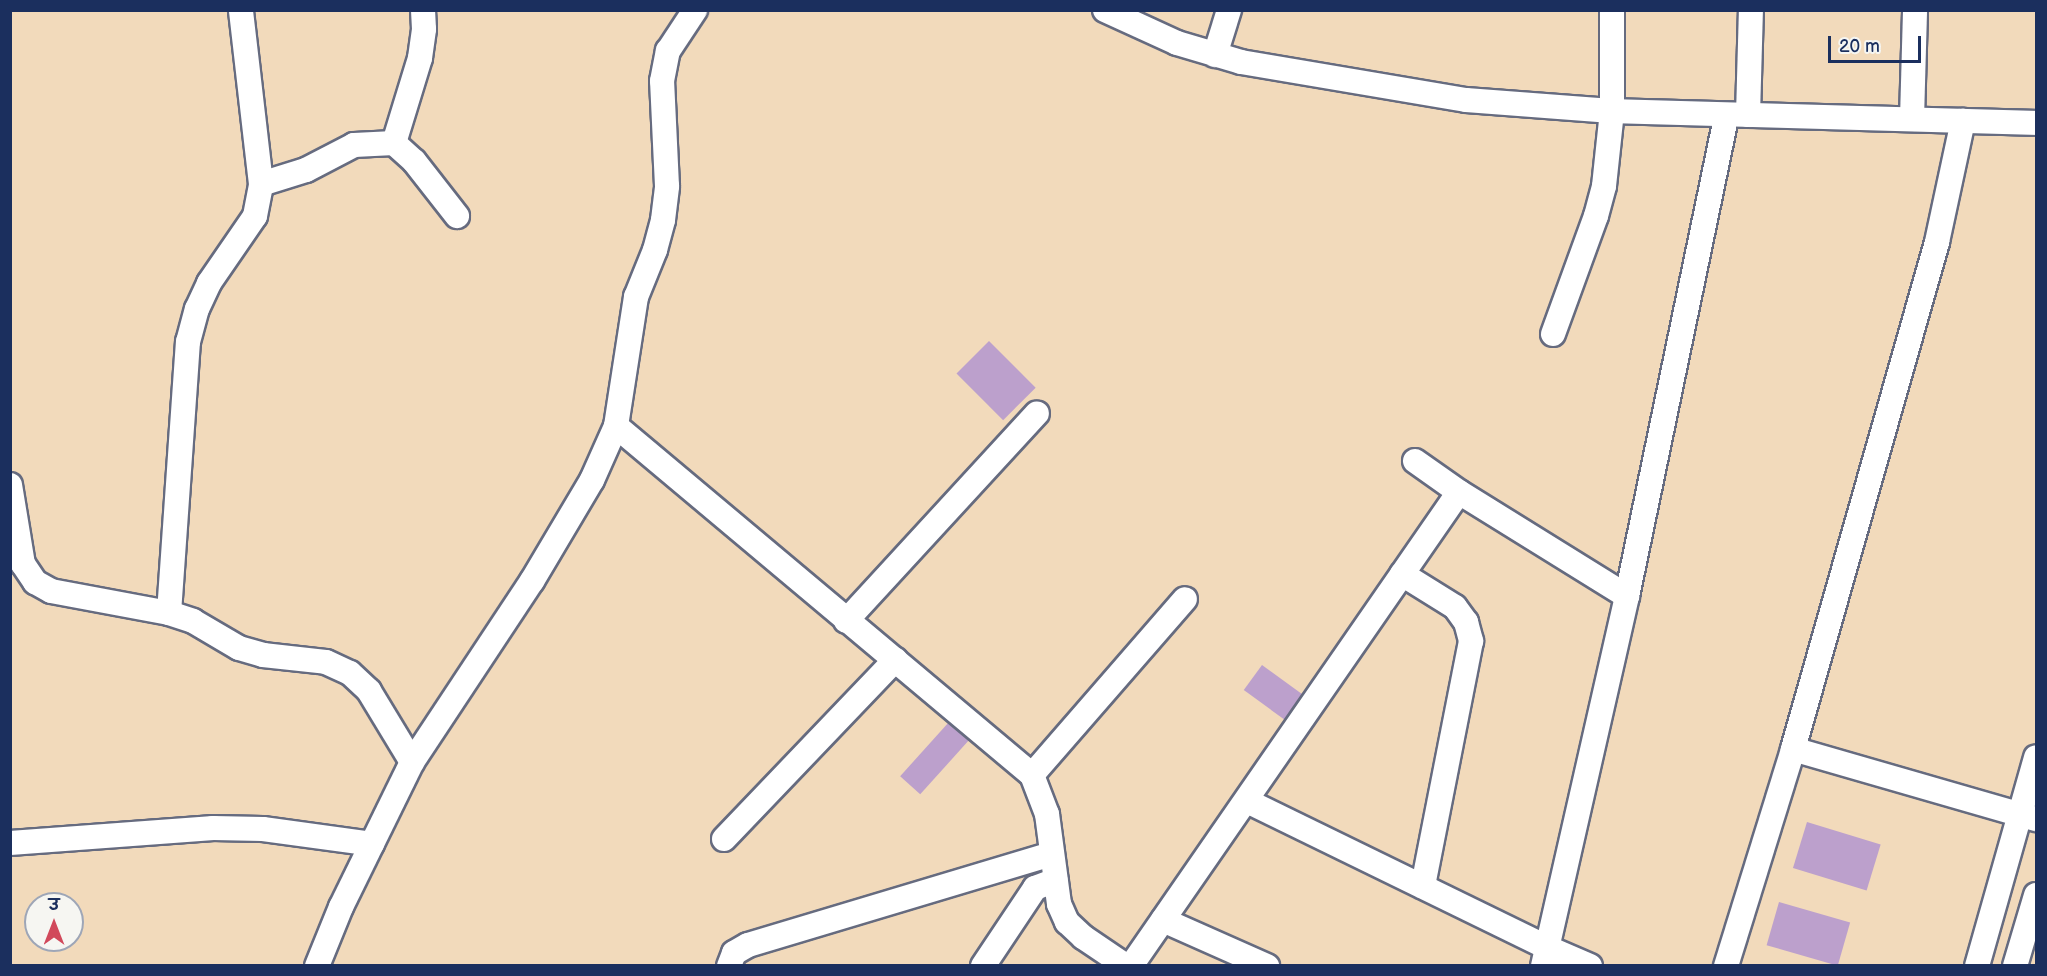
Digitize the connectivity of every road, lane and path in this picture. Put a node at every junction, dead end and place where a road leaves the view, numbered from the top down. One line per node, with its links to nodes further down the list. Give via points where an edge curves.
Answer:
1 (241, 10): 16 (street)
2 (423, 10): 15 (street, via 420,58)
3 (695, 10): 20 (street, via 668,51 662,81 667,186 663,220 636,297)
4 (1105, 10): 9 (street, via 1148,31)
5 (1229, 10): 9 (street)
6 (1612, 10): 10 (street)
7 (1751, 10): 11 (street)
8 (1915, 10): 12 (street)
9 (1215, 55): 10 (street, via 1279,70 1466,100)
10 (1612, 111): 11 (street); 18 (street, via 1609,157 1599,206)
11 (1737, 115): 12 (street); 25 (street)
12 (1912, 119): 13 (street)
13 (1963, 121): 14 (street); 30 (street, via 1936,242)
14 (2037, 123)
15 (394, 143): 16 (street, via 354,145 306,170); 17 (street, via 414,161)
16 (261, 184): 27 (street, via 255,216 209,283 188,342)
17 (457, 216)
18 (1553, 334)
19 (1037, 413): 28 (street)
20 (616, 426): 28 (street); 32 (street, via 592,480 532,581)
21 (1415, 461): 23 (street)
22 (10, 485): 27 (street, via 23,564 35,582 51,591)
23 (1459, 492): 24 (street); 25 (street)
24 (1402, 574): 34 (street); 41 (street, via 1455,607 1466,622 1471,641)
25 (1627, 596): 44 (street)
26 (1185, 599): 33 (street)
27 (169, 613): 32 (street, via 193,621 239,648 263,655 326,662 350,673 369,692)
28 (846, 621): 29 (street)
29 (894, 660): 33 (street); 36 (street)
30 (1793, 749): 35 (street); 52 (street)
31 (2037, 757): 35 (street)
32 (412, 762): 38 (street)
33 (1032, 775): 39 (street, via 1047,814)
34 (1247, 801): 41 (street); 43 (street)
35 (2028, 816): 53 (street)
36 (724, 839)
37 (10, 843): 38 (street, via 213,828 263,829)
38 (372, 844): 45 (street)
39 (1051, 854): 40 (street); 46 (street, via 748,945 734,953)
40 (1056, 880): 47 (street, via 1035,888); 48 (street, via 1059,904 1067,922)
41 (1422, 886): 44 (street)
42 (2037, 895): 54 (street)
43 (1163, 920): 49 (street); 50 (street)
44 (1545, 956): 51 (street)
45 (317, 966)
46 (729, 966)
47 (983, 966)
48 (1126, 966)
49 (1131, 966)
50 (1267, 966)
51 (1590, 966)
52 (1726, 966)
53 (1977, 966)
54 (2015, 966)

